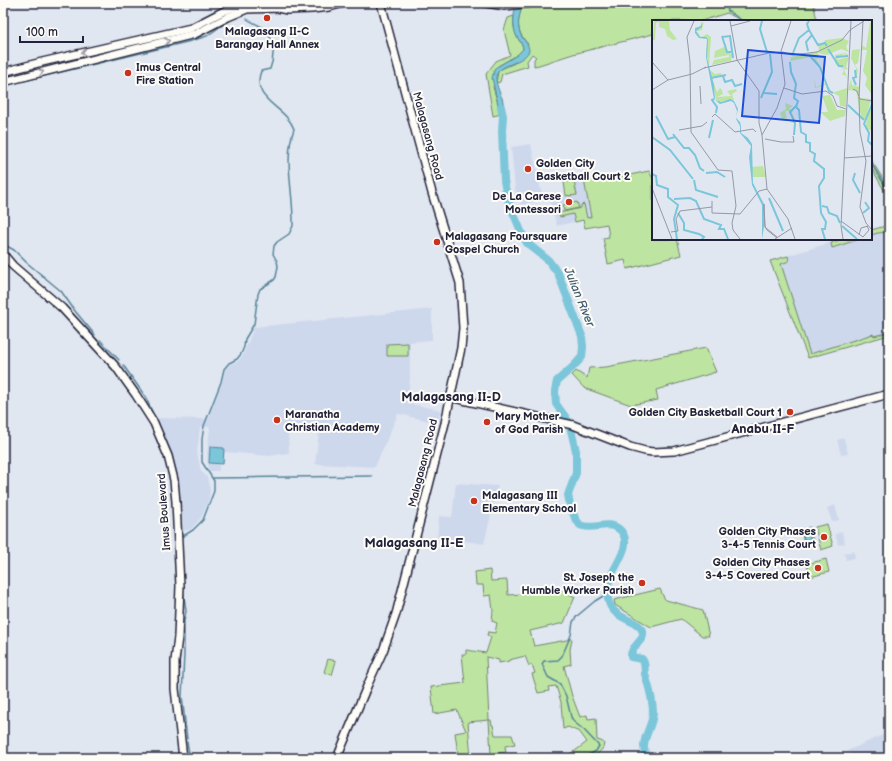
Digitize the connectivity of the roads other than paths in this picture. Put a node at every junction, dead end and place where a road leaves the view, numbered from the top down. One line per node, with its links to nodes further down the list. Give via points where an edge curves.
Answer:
1 (246, 3): 8 (main road, one-way to 8, via 191,28)
2 (322, 3): 7 (main road)
3 (344, 3): 7 (main road, via 312,9)
4 (382, 3): 12 (main road, Malagasang Road, via 432,193 460,287 463,328)
5 (486, 3): 6 (main road, via 498,6)
6 (529, 3)
7 (278, 8): 9 (main road, one-way to 7, via 195,34 247,9)
8 (3, 72)
9 (3, 82)
10 (3, 254): 13 (main road, Imus Boulevard, via 62,308 116,367 154,424 168,456 176,502 180,586 175,689)
11 (889, 394): 12 (main road, via 674,451 653,452 630,447 573,424)
12 (450, 397): 14 (main road, Malagasang Road, via 393,622)
13 (183, 758)
14 (337, 758)

